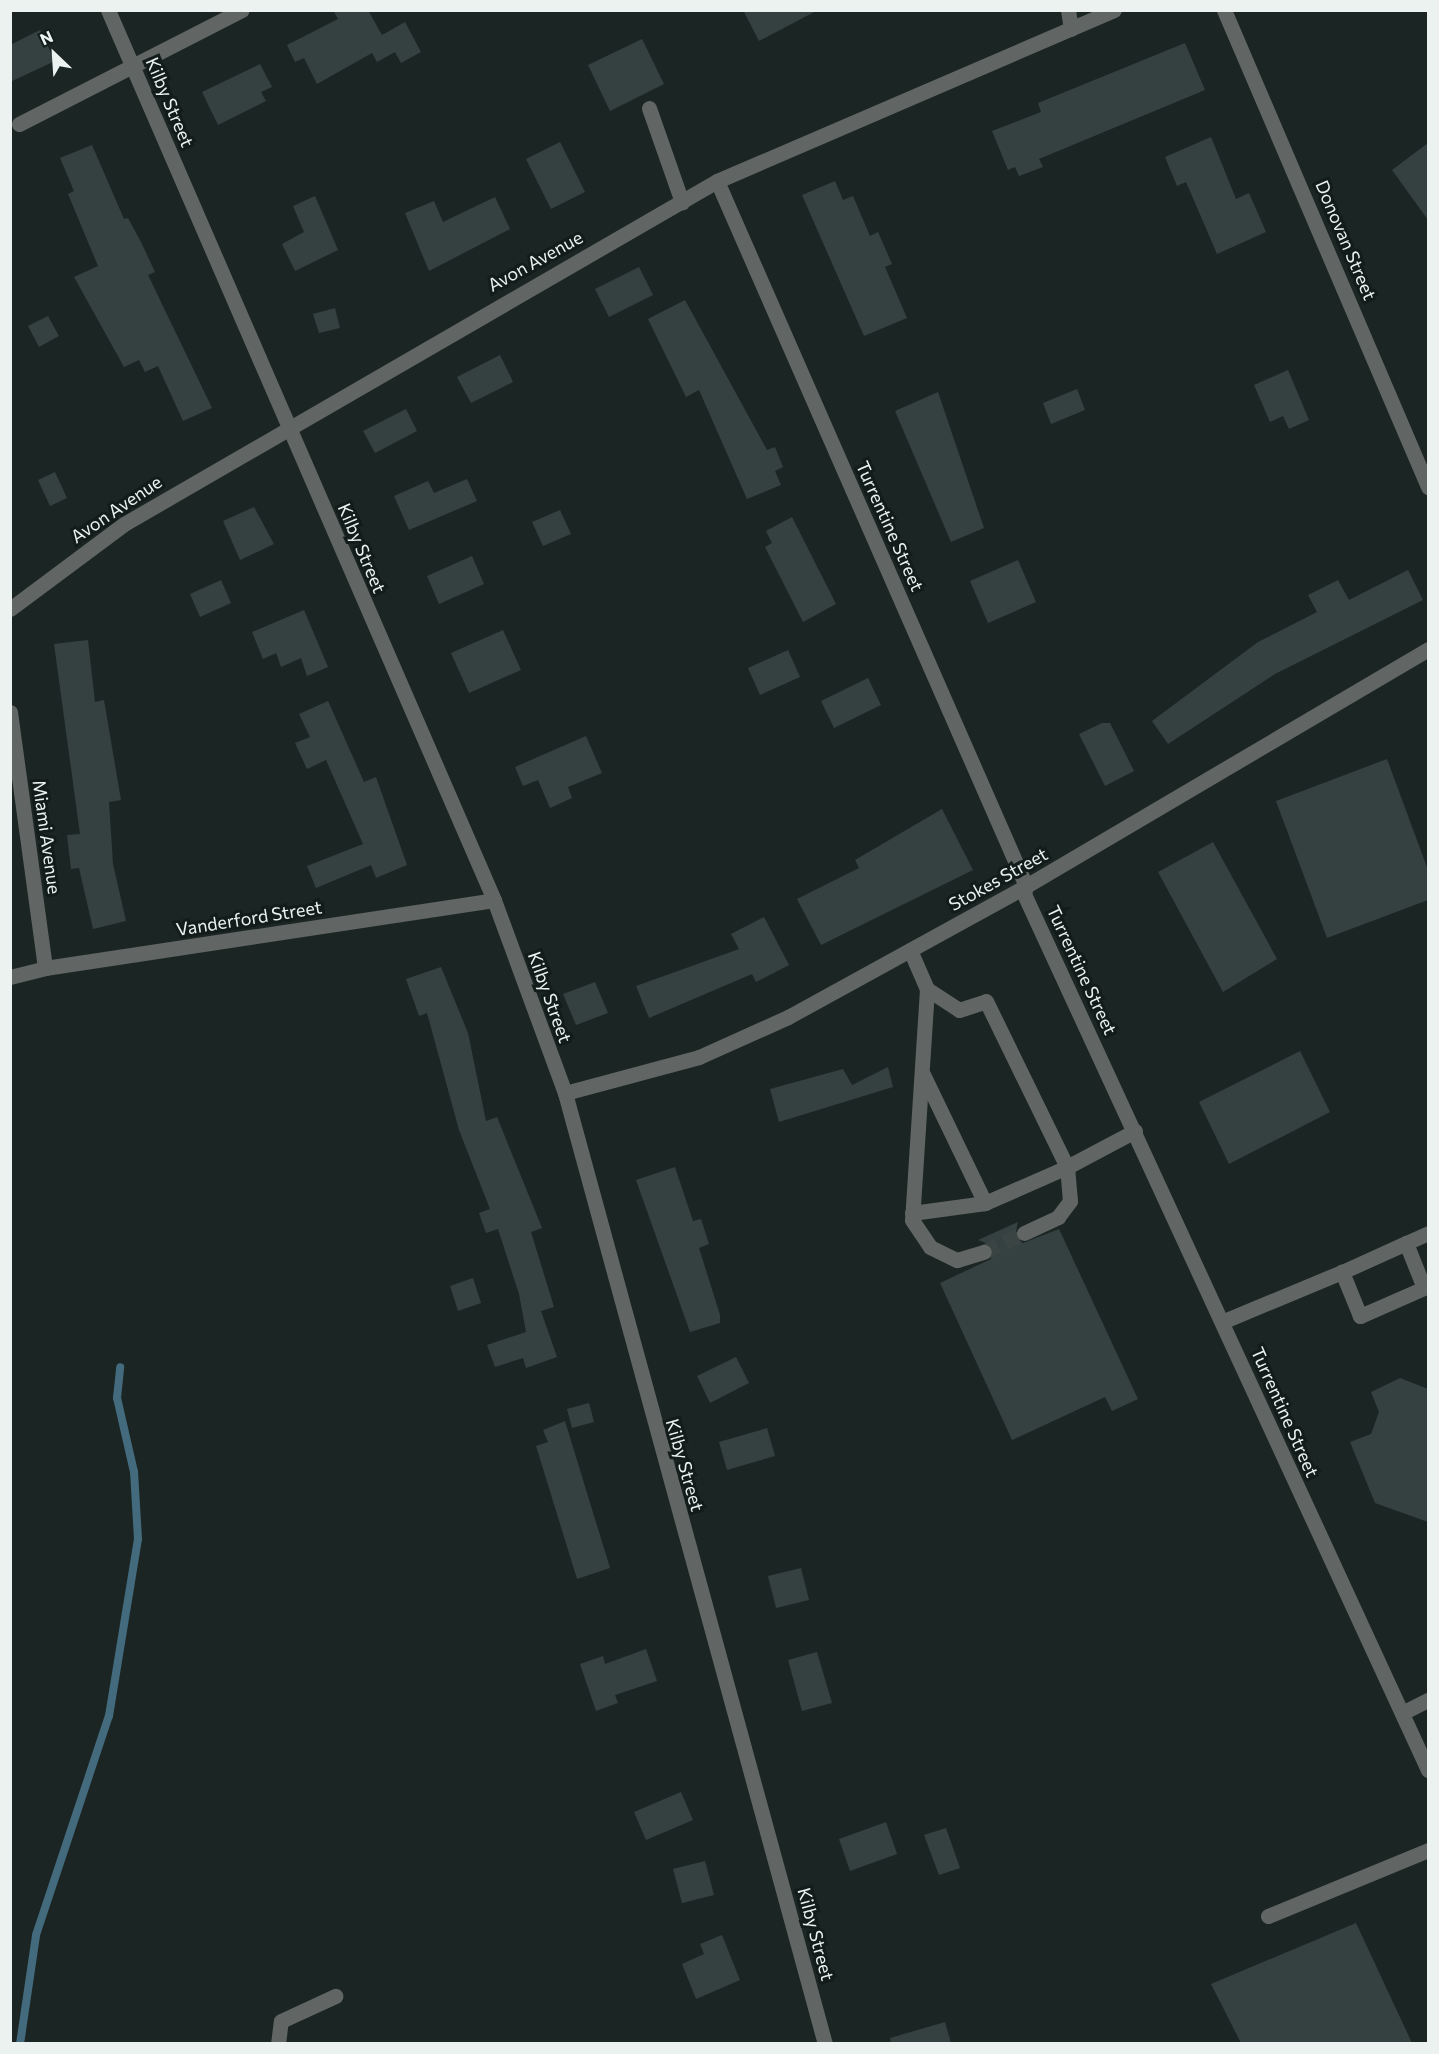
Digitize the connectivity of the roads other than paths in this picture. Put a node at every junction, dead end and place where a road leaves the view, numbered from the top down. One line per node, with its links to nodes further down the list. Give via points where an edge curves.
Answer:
1 (108, 10): 7 (street, Kilby Street)
2 (242, 10): 7 (street)
3 (1068, 10): 6 (street)
4 (1114, 10): 6 (street, Avon Avenue)
5 (1224, 10): 13 (street, Donovan Street)
6 (1071, 28): 10 (street, Avon Avenue)
7 (134, 69): 9 (street); 12 (street, Kilby Street)
8 (650, 108): 11 (street)
9 (19, 124)
10 (717, 181): 11 (street, Avon Avenue); 17 (street, Turrentine Street)
11 (682, 202): 12 (street, Avon Avenue)
12 (289, 428): 14 (street, Avon Avenue, via 124,524); 18 (street, Kilby Street)
13 (1428, 487)
14 (10, 609)
15 (1428, 649): 17 (street, Stokes Street)
16 (10, 712): 20 (street, Miami Avenue)
17 (1026, 886): 19 (street, Stokes Street); 25 (street, Turrentine Street, via 1024,894)
18 (494, 900): 20 (street, Vanderford Street); 24 (street, Kilby Street)
19 (910, 950): 22 (street); 24 (street, Stokes Street, via 729,1046 639,1076)
20 (45, 968): 21 (street, Vanderford Street)
21 (10, 977)
22 (927, 989): 23 (street); 26 (street, via 959,1010 986,1001)
23 (922, 1071): 27 (street); 28 (street)
24 (565, 1093): 42 (street, Kilby Street)
25 (1135, 1131): 26 (street); 34 (street, Turrentine Street)
26 (1067, 1167): 27 (street); 29 (street, via 1070,1202 1058,1217)
27 (986, 1203): 28 (street)
28 (912, 1213): 32 (street, via 930,1247 957,1260)
29 (1024, 1233)
30 (1428, 1233): 31 (street)
31 (1406, 1243): 33 (street); 33 (street, via 1425,1288 1360,1316)
32 (984, 1252)
33 (1342, 1272): 34 (street)
34 (1224, 1321): 36 (street, Turrentine Street)
35 (1428, 1700): 36 (street)
36 (1402, 1713): 37 (street, Turrentine Street)
37 (1428, 1770)
38 (1428, 1850): 39 (street)
39 (1268, 1916)
40 (335, 1996): 41 (street, via 281,2021)
41 (278, 2043)
42 (825, 2043)

